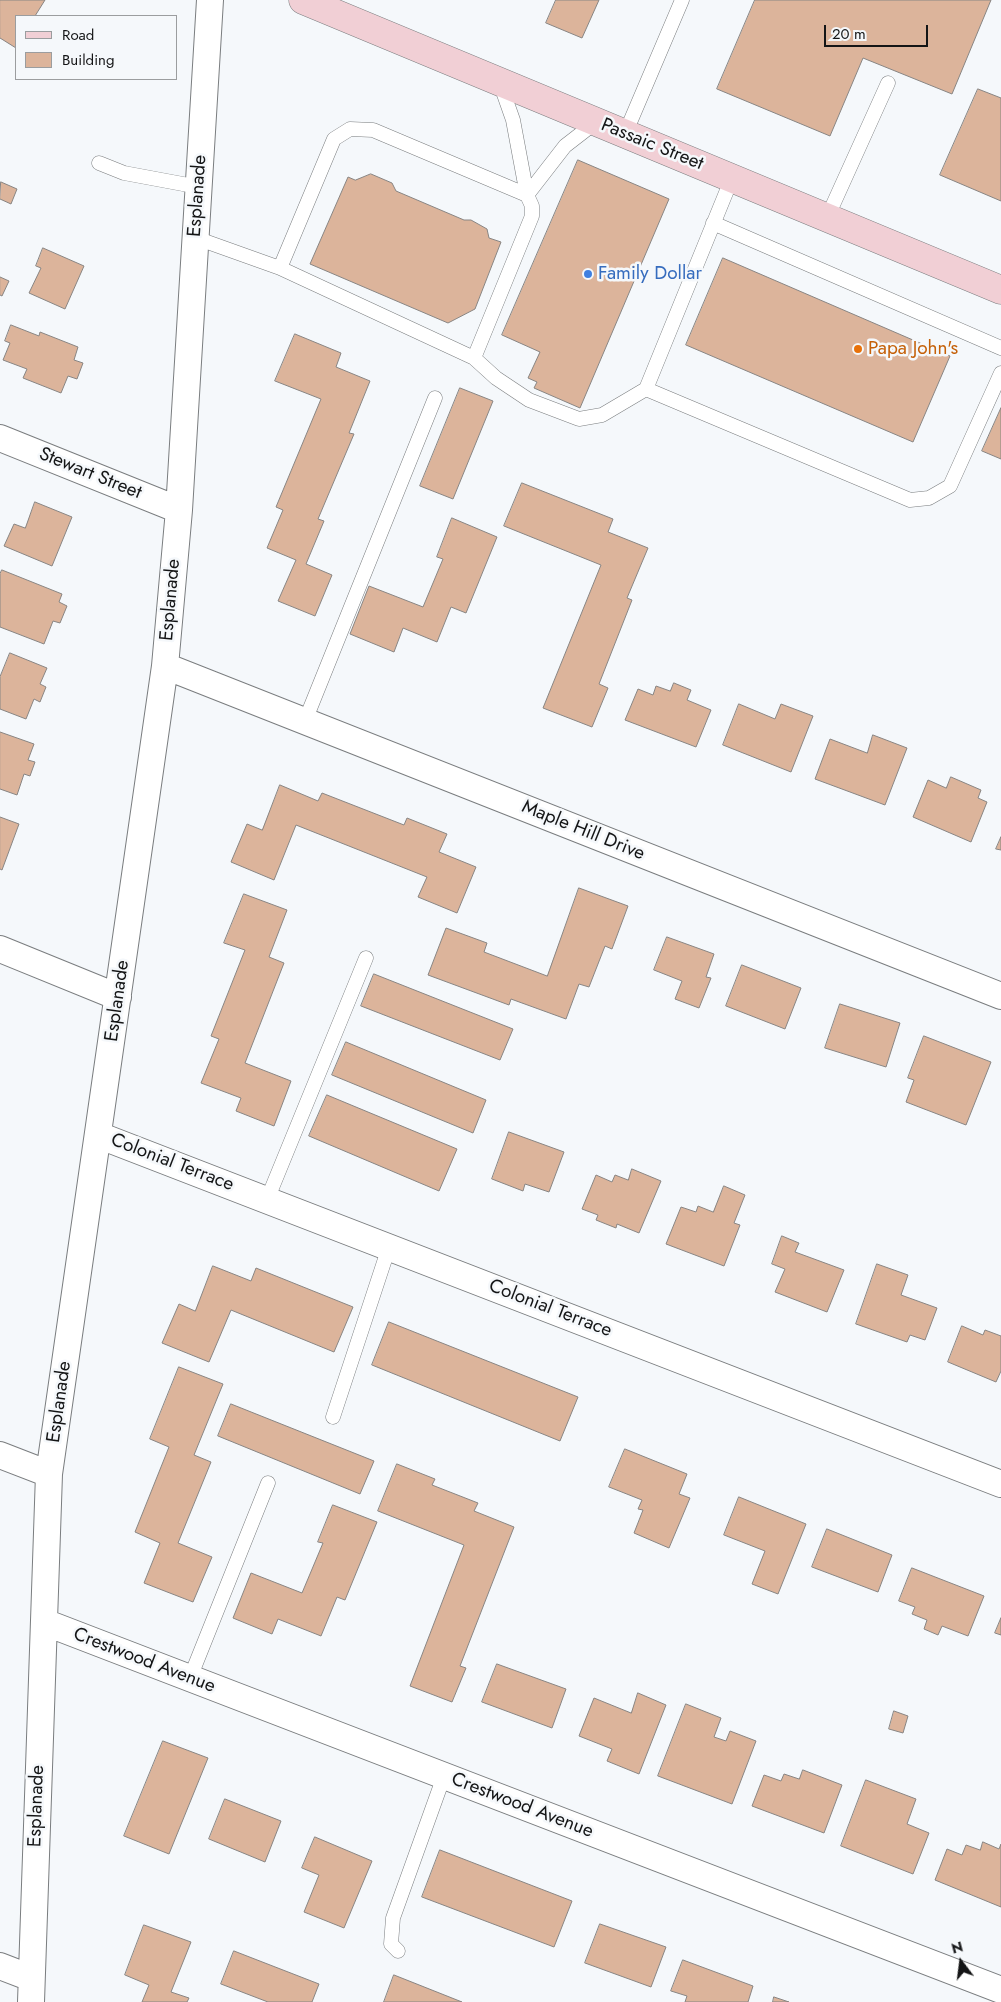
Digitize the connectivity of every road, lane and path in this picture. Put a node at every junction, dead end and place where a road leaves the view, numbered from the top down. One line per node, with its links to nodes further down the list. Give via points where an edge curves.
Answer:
1 (210, 0): 10 (street, Esplanade)
2 (682, 0): 7 (lane)
3 (318, 3): 4 (main road, Passaic Street)
4 (500, 82): 6 (main road, Passaic Street); 11 (lane, via 513,120)
5 (888, 84): 12 (lane)
6 (596, 122): 7 (main road, Passaic Street); 11 (lane, via 565,146)
7 (625, 134): 9 (main road, Passaic Street)
8 (99, 163): 10 (lane, via 124,173)
9 (732, 178): 12 (main road, Passaic Street); 13 (lane)
10 (199, 188): 14 (street, Esplanade)
11 (527, 194): 15 (lane, via 373,130 350,129 334,140); 18 (lane, via 532,216)
12 (827, 218): 16 (main road, Passaic Street)
13 (713, 223): 17 (lane); 20 (lane)
14 (196, 238): 15 (lane); 23 (street, Esplanade)
15 (280, 268): 18 (lane)
16 (1001, 290)
17 (1001, 348)
18 (474, 358): 20 (lane, via 496,378 529,400 580,419 602,415)
19 (1001, 373): 20 (lane, via 950,486 929,498 910,500)
20 (646, 389)
21 (435, 398): 25 (lane)
22 (0, 438): 23 (street, Stewart Street)
23 (179, 510): 24 (street, Esplanade)
24 (165, 666): 25 (street, Maple Hill Drive); 28 (street, Esplanade)
25 (305, 721): 29 (street, Maple Hill Drive)
26 (0, 949): 28 (street)
27 (366, 958): 31 (lane)
28 (118, 996): 30 (street, Esplanade)
29 (1001, 996)
30 (98, 1135): 31 (street, Colonial Terrace); 35 (street, Esplanade)
31 (268, 1200): 32 (street, Colonial Terrace)
32 (389, 1247): 33 (lane); 37 (street, Colonial Terrace)
33 (333, 1417)
34 (0, 1455): 35 (street)
35 (49, 1474): 38 (street, Esplanade)
36 (268, 1483): 39 (lane)
37 (1001, 1484)
38 (44, 1622): 39 (street, Crestwood Avenue); 43 (street, Esplanade)
39 (190, 1678): 40 (street, Crestwood Avenue)
40 (444, 1776): 41 (lane, via 393,1918 392,1944); 44 (street, Crestwood Avenue)
41 (398, 1951)
42 (0, 1966): 43 (street)
43 (31, 1990)
44 (1001, 1990)

